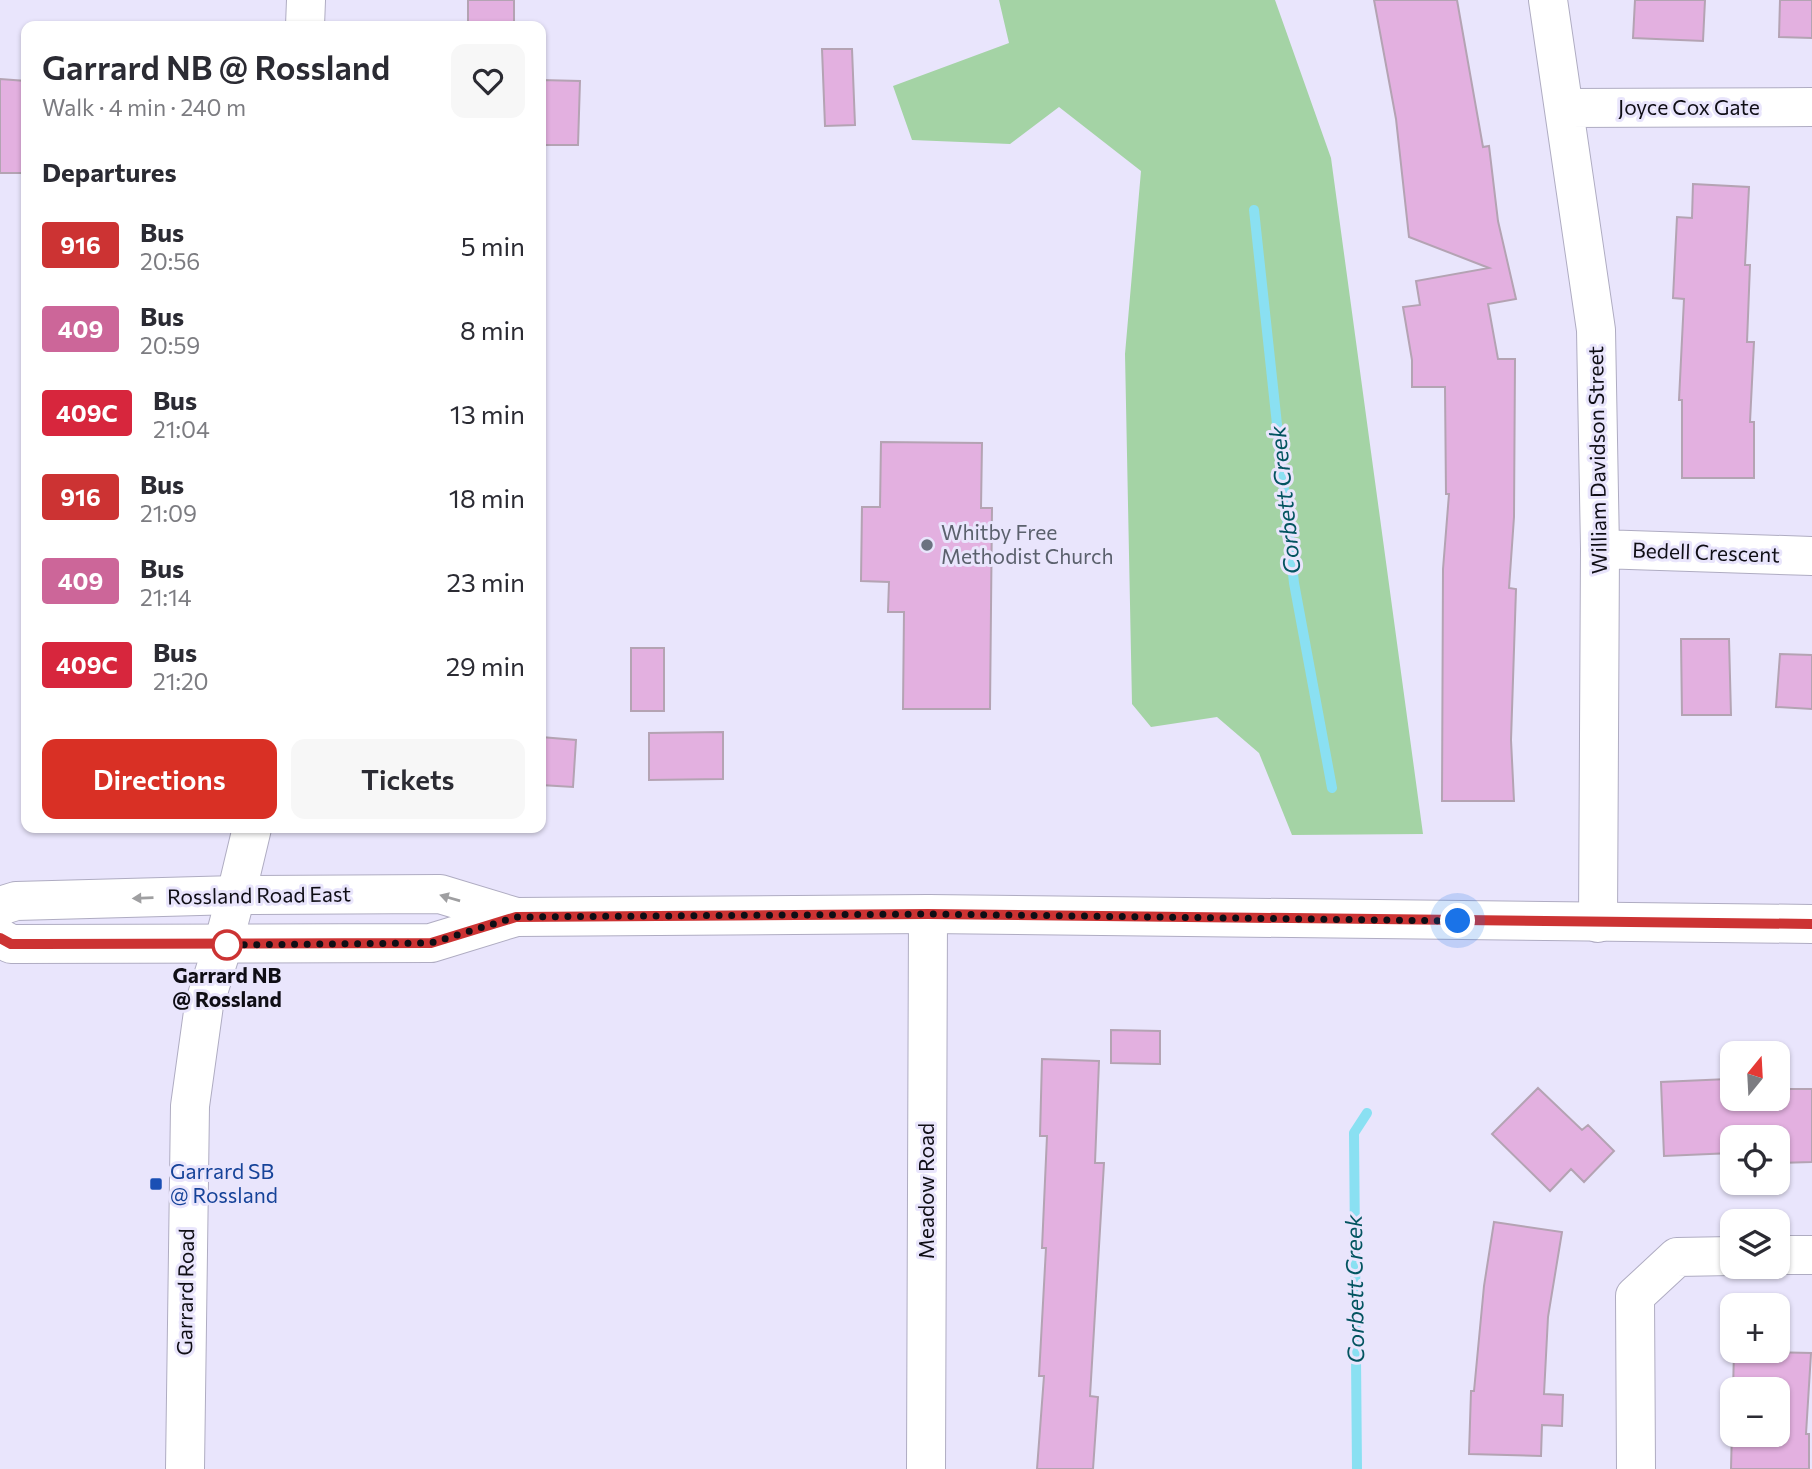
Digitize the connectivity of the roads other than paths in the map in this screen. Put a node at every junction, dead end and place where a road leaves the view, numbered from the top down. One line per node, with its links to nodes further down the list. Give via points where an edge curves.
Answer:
1 (306, 0): 3 (street)
2 (1548, 0): 5 (street, William Davidson Street)
3 (305, 21)
4 (1812, 107): 5 (street, Joyce Cox Gate)
5 (1566, 108): 6 (street, William Davidson Street, via 1595,331)
6 (1600, 550): 7 (street, Bedell Crescent); 13 (street, William Davidson Street)
7 (1812, 556)
8 (251, 833): 9 (street, Garrard Road)
9 (236, 895): 10 (street, Rossland Road East, one-way to 10, via 16,901); 12 (street, Rossland Road East, one-way to 9, via 440,894); 16 (street, Garrard Road)
10 (0, 906)
11 (928, 914): 12 (street, Rossland Road East); 13 (street, Rossland Road East); 21 (street, Meadow Road)
12 (516, 917): 16 (street, Rossland Road East, via 431,943)
13 (1598, 923): 14 (street, Rossland Road East)
14 (1812, 923)
15 (0, 938): 16 (street, Rossland Road East, via 11,944)
16 (223, 945): 20 (street, Garrard Road, via 204,1004 190,1107)
17 (1790, 1255): 18 (street)
18 (1812, 1255)
19 (1720, 1256): 22 (street, via 1677,1256 1635,1296)
20 (185, 1469)
21 (926, 1469)
22 (1636, 1469)

